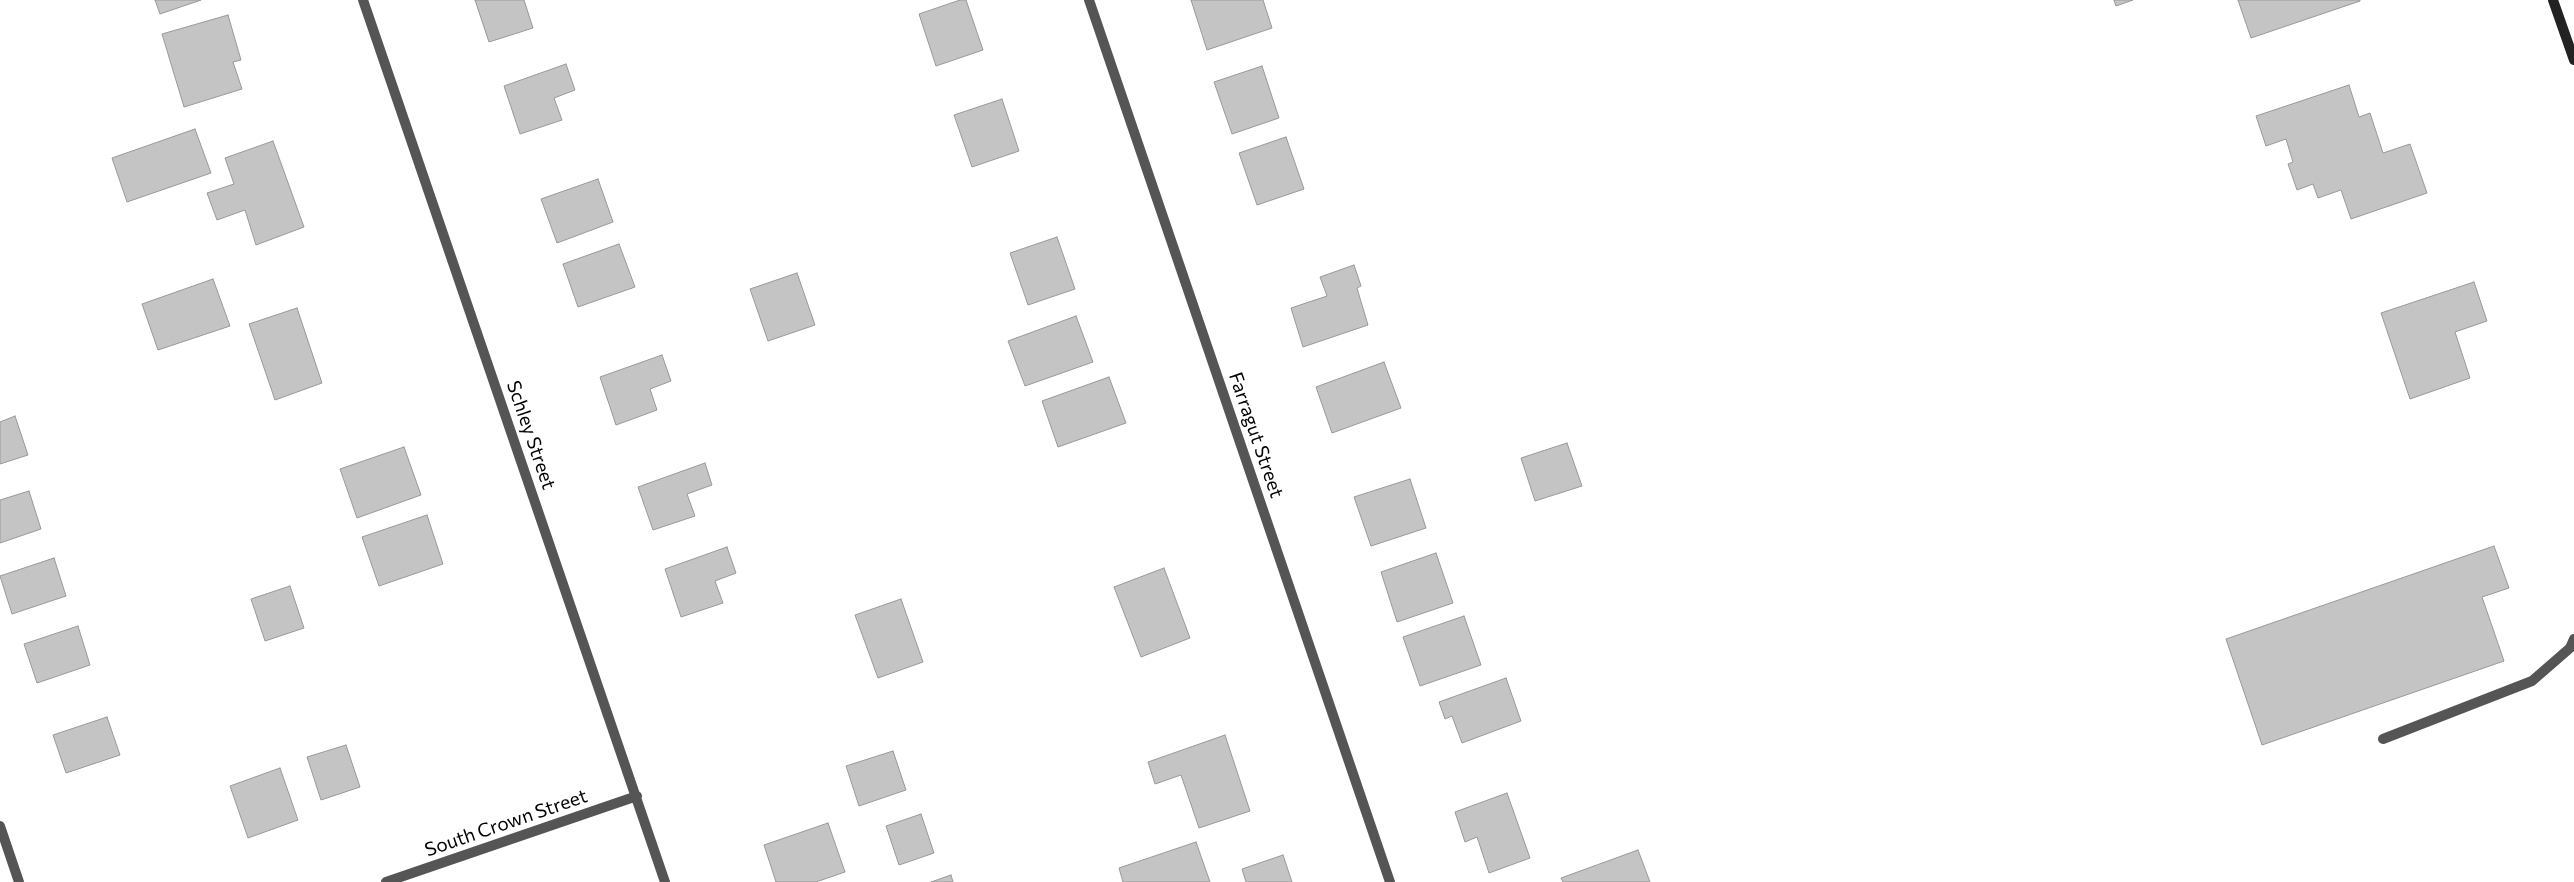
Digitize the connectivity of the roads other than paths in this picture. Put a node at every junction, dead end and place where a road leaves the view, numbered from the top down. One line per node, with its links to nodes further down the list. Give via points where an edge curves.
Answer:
1 (363, 0): 7 (street, Schley Street)
2 (1089, 0): 12 (street, Farragut Street)
3 (2554, 0): 4 (street)
4 (2574, 60)
5 (2574, 639): 6 (street, via 2570,648 2532,681)
6 (2383, 739)
7 (636, 796): 10 (street, South Crown Street); 11 (street, Schley Street)
8 (0, 826): 9 (street)
9 (19, 882)
10 (386, 882)
11 (666, 882)
12 (1390, 882)

